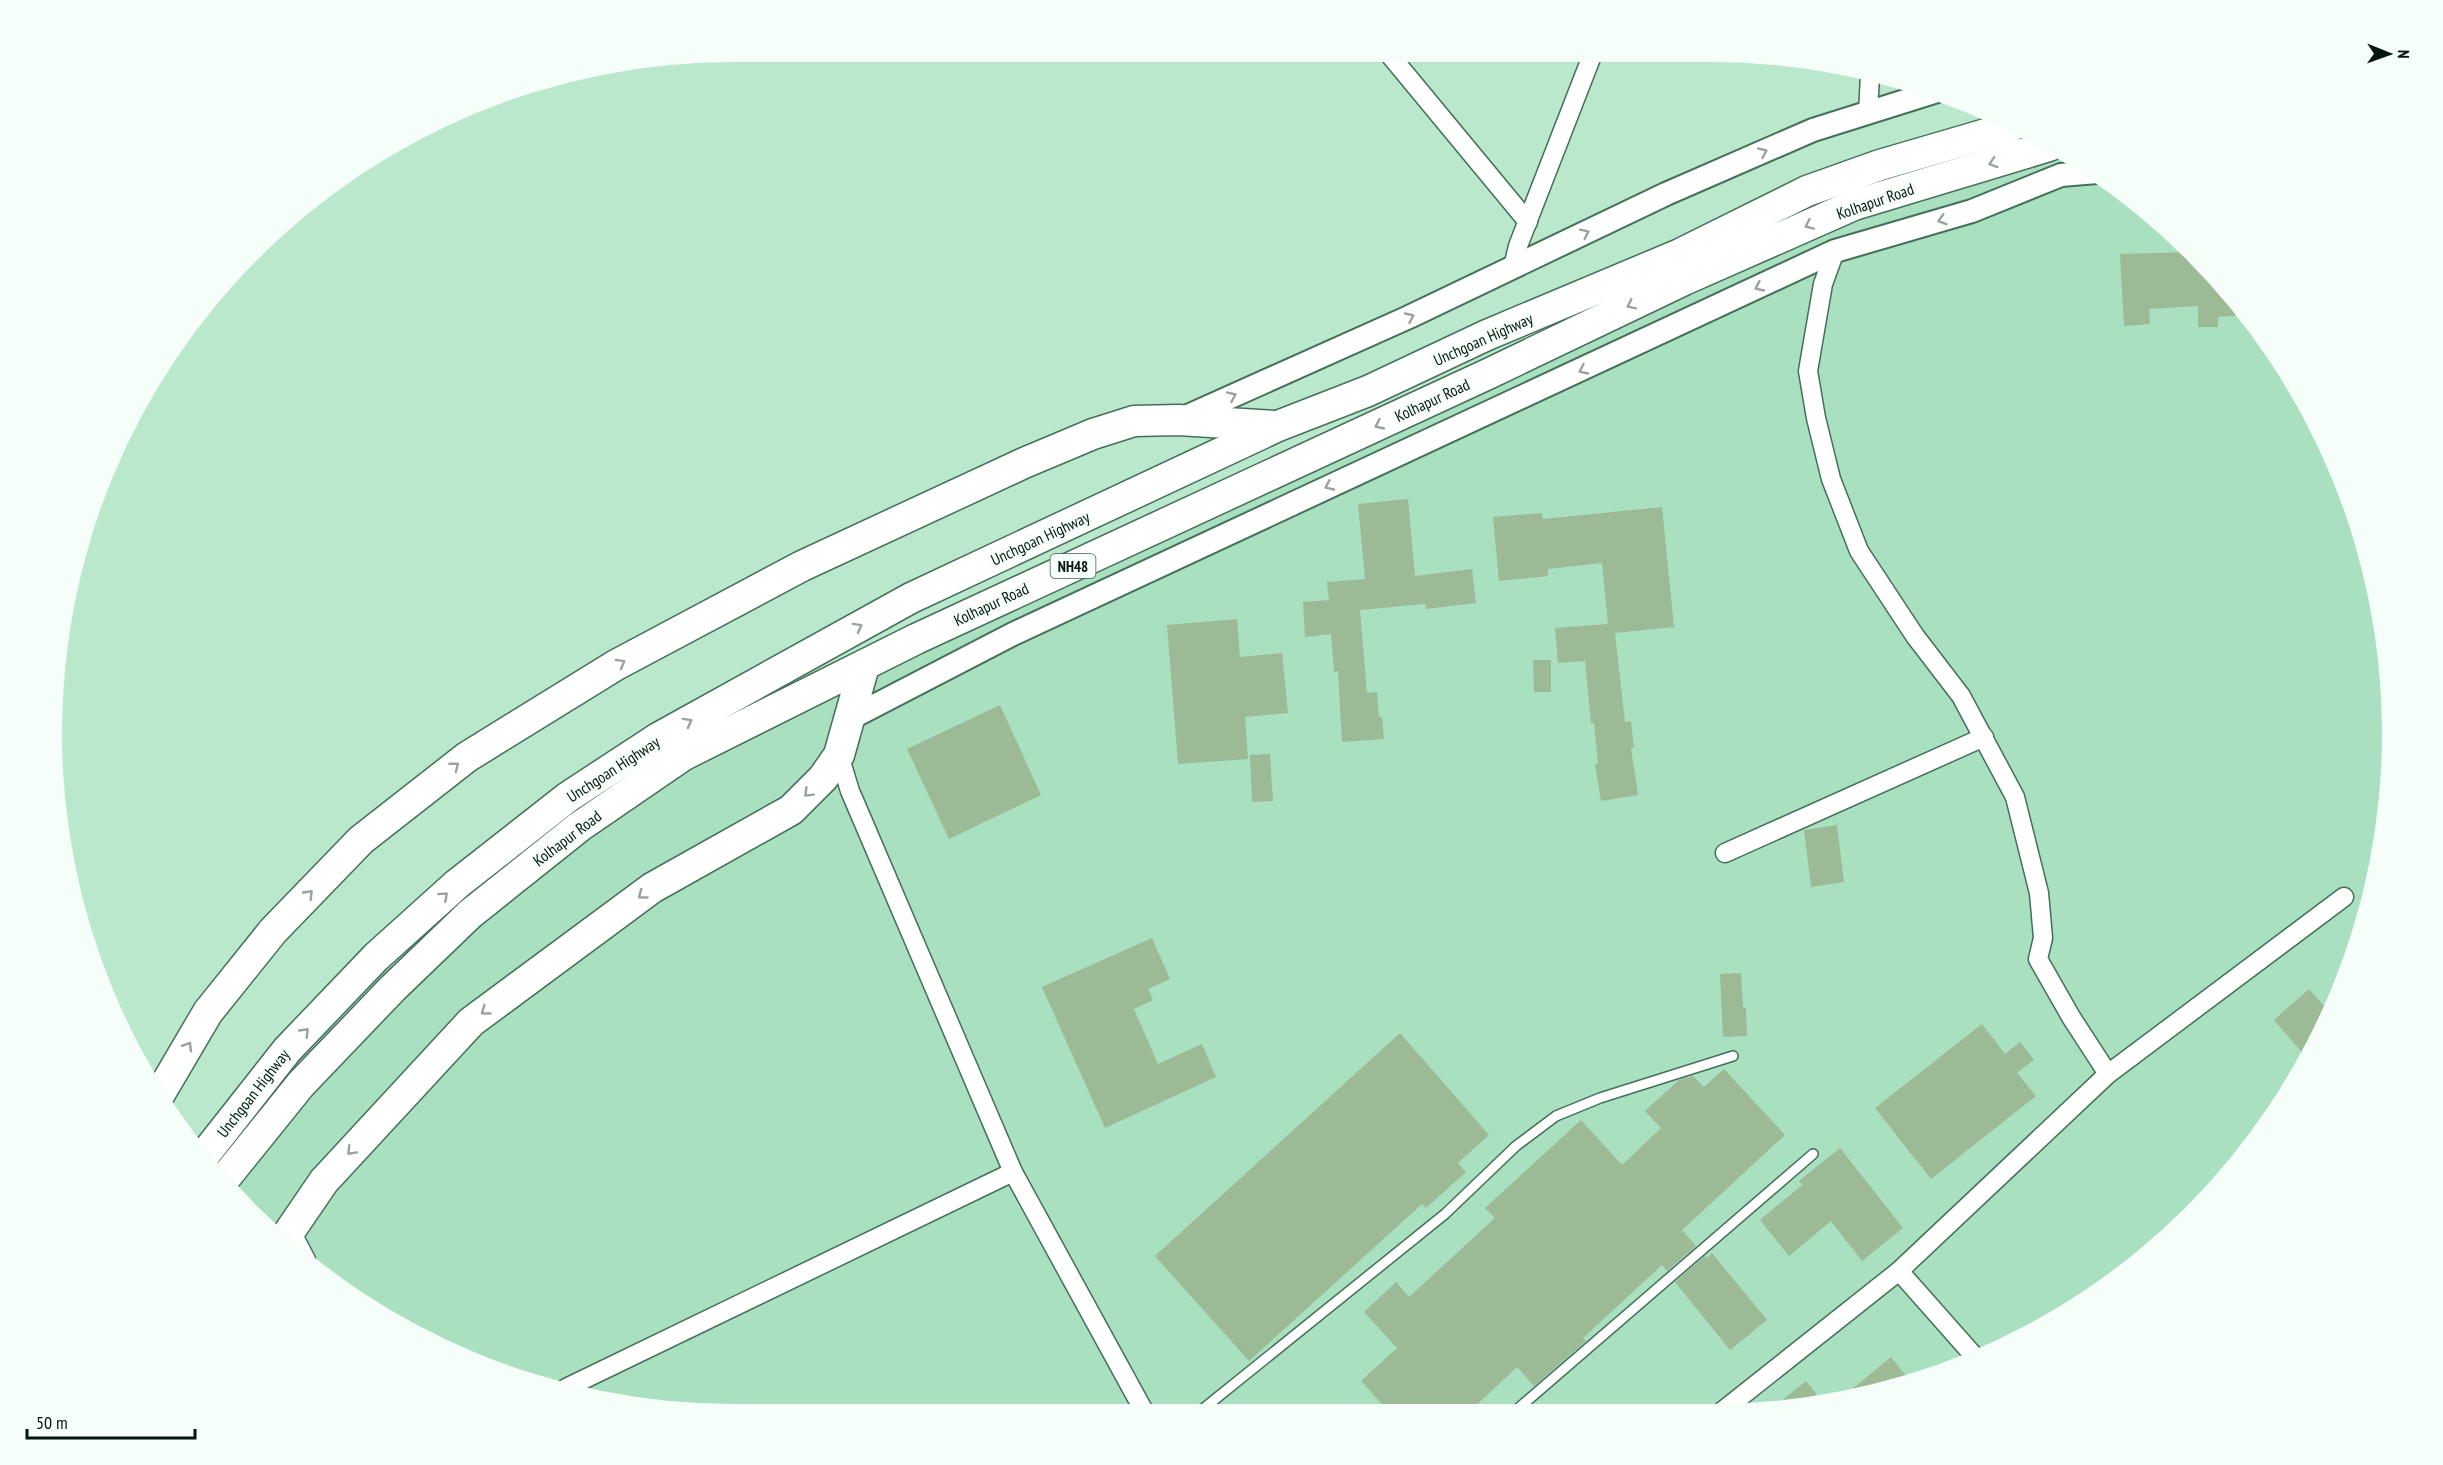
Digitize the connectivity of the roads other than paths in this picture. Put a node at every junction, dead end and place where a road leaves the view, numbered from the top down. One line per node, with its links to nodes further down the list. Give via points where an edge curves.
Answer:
1 (1396, 62): 9 (street)
2 (1590, 62): 9 (street)
3 (1870, 81): 5 (street)
4 (1922, 96): 5 (street)
5 (1868, 112): 11 (street, one-way to 5, via 1666,194 1814,130)
6 (2003, 129): 13 (highway, Unchgoan Highway / NH48, via 1807,191 1680,254 1487,335 1368,391)
7 (2041, 148): 14 (highway, Kolhapur Road / NH48, one-way to 14, via 1854,205 1756,248)
8 (2080, 173): 10 (street, one-way to 10, via 2061,175 1972,211)
9 (1528, 222): 11 (street)
10 (1835, 251): 15 (street, one-way to 15, via 1067,609); 16 (street, via 1823,284 1808,371 1831,479 1859,551 1915,636 1961,696)
11 (1513, 267): 12 (street, one-way to 11)
12 (1178, 420): 13 (highway); 22 (highway, one-way to 12, via 208,1012 273,931 361,840 467,757 616,665 802,566 1093,434 1134,421)
13 (1278, 426): 23 (highway, Unchgoan Highway / NH48, one-way to 13, via 287,1050 376,957 457,884 568,797 658,738 911,598)
14 (864, 666): 15 (highway); 26 (highway, Kolhapur Road / NH48, via 684,755 579,827 478,907 301,1084)
15 (849, 719): 17 (highway)
16 (1984, 737): 18 (street); 21 (street, via 2015,797 2039,893 2043,938 2038,959)
17 (839, 755): 25 (street, via 850,791); 27 (highway, one-way to 27, via 824,777 791,810 652,888 471,1022 324,1181)
18 (1725, 853)
19 (2344, 897): 21 (street)
20 (1733, 1056): 33 (lane, via 1556,1116 1516,1146 1445,1214)
21 (2108, 1074): 28 (street)
22 (164, 1087)
23 (207, 1150)
24 (1813, 1154): 34 (lane)
25 (1013, 1172): 30 (street); 32 (street)
26 (228, 1175)
27 (287, 1234)
28 (1899, 1271): 29 (street); 31 (street)
29 (1970, 1351)
30 (574, 1384)
31 (1733, 1403)
32 (1140, 1404)
33 (1209, 1404)
34 (1523, 1404)

